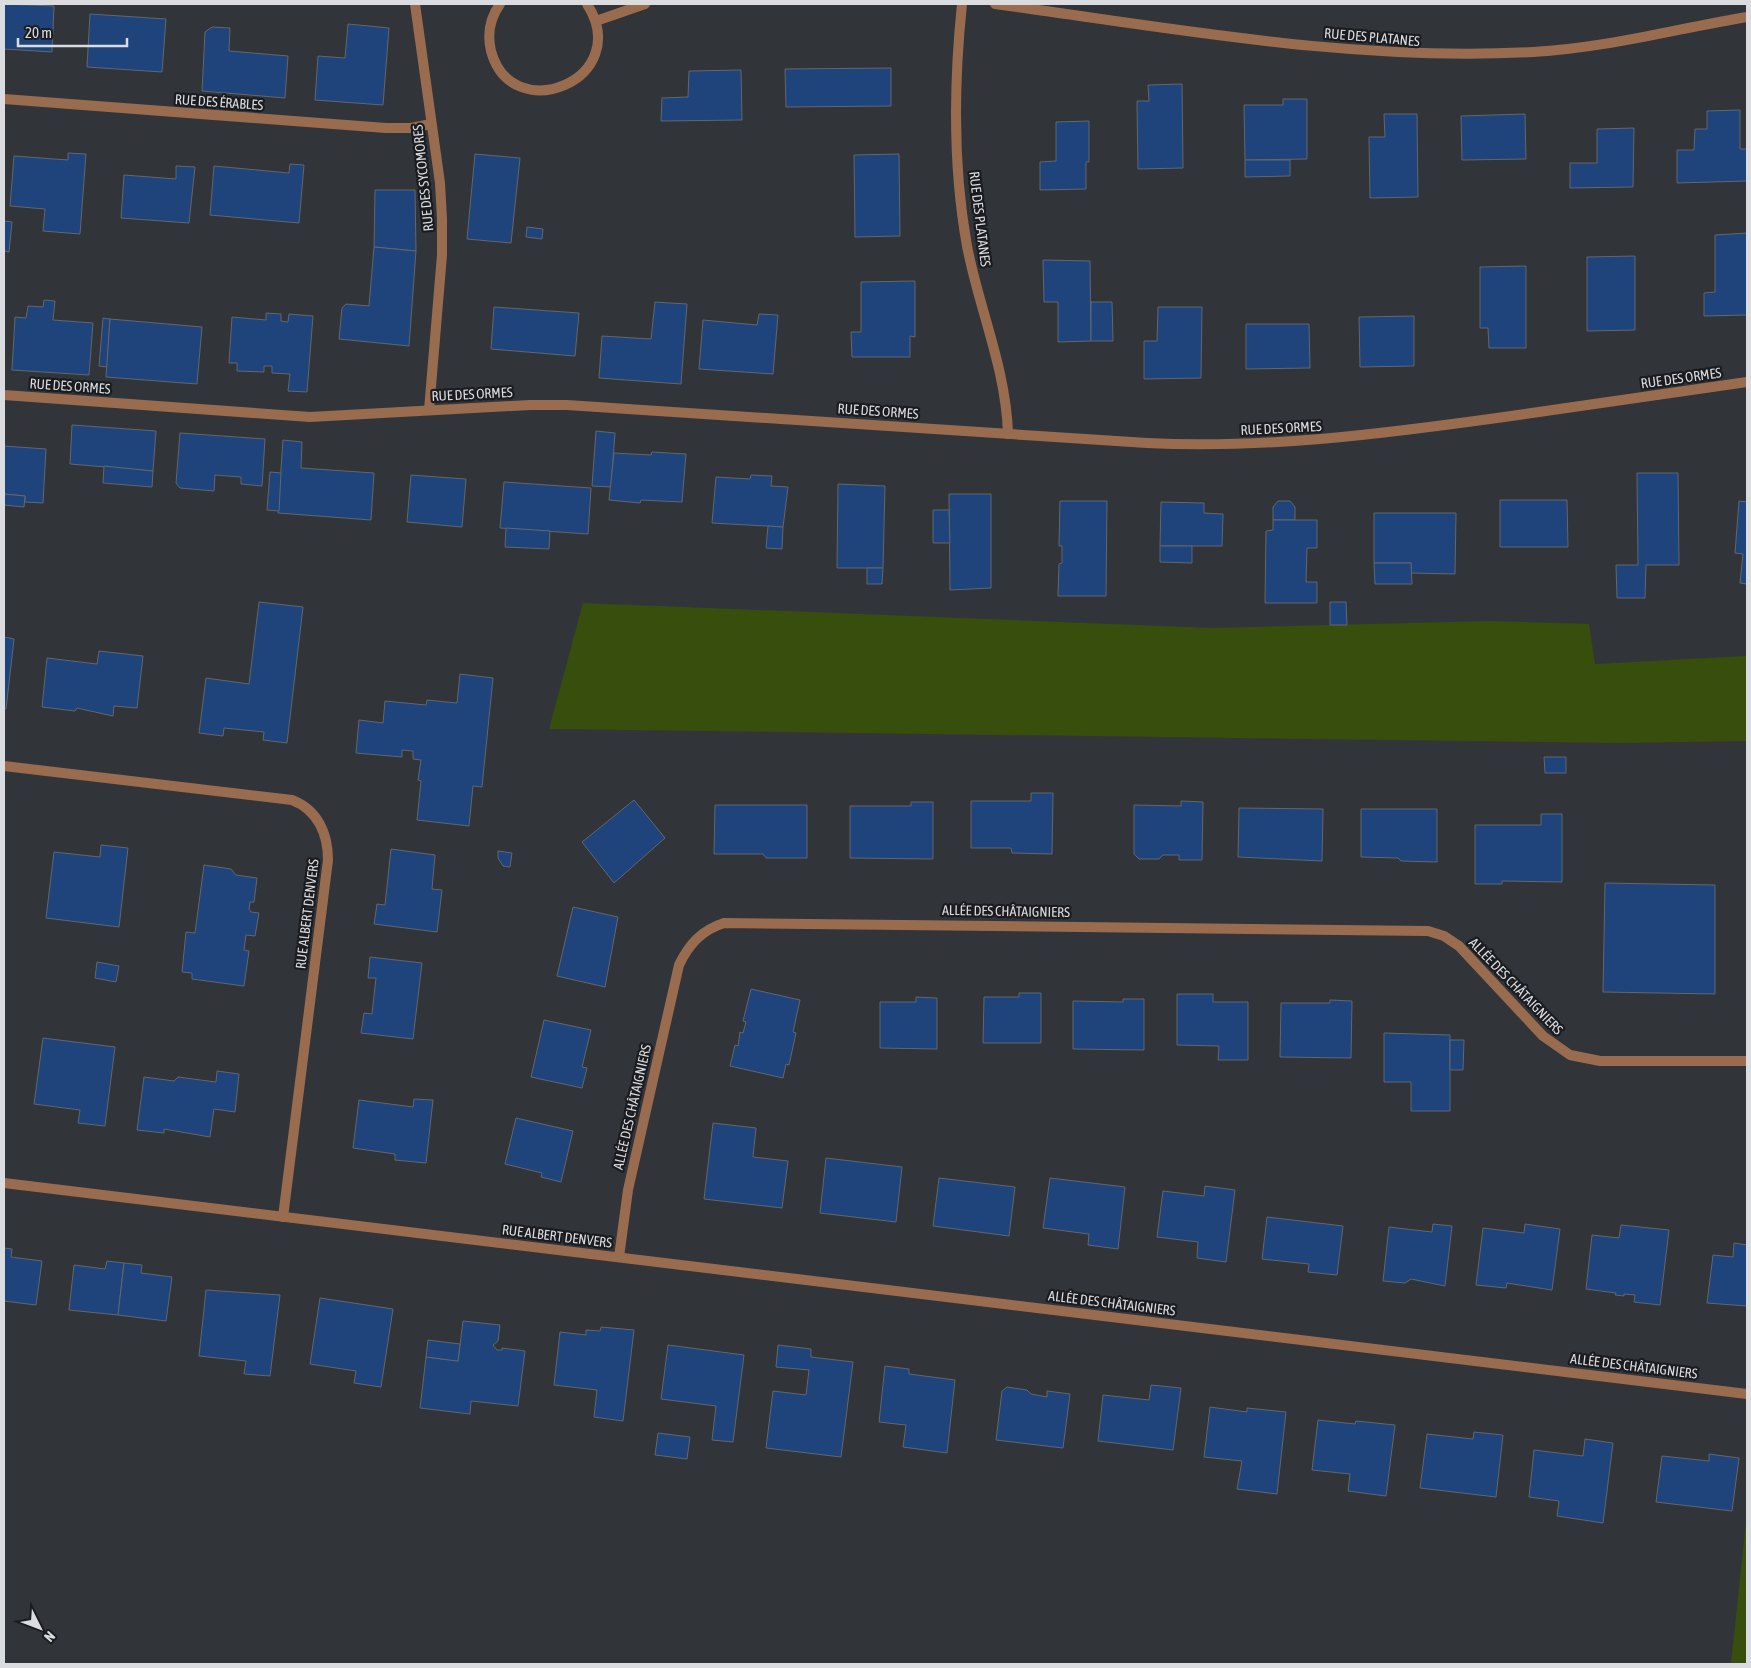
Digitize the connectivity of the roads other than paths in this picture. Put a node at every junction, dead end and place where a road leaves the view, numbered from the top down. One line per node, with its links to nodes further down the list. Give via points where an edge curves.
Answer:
1 (415, 4): 10 (street, RUE DES SYCOMORES)
2 (500, 4): 8 (street, via 490,25 493,57 507,77 521,86 537,90 561,88 582,74 592,61 597,46)
3 (587, 4): 8 (street)
4 (644, 4): 8 (street)
5 (962, 4): 14 (street, RUE DES PLATANES, via 955,89 961,203 976,287 1005,389)
6 (994, 4): 7 (street, RUE DES PLATANES, via 1275,41 1424,55 1576,49)
7 (1747, 18)
8 (596, 21)
9 (4, 99): 10 (street, RUE DES ÉRABLES, via 386,128)
10 (431, 124): 13 (street, RUE DES SYCOMORES, via 440,182 442,246)
11 (1747, 382): 14 (street, RUE DES ORMES, via 1319,440 1173,444)
12 (4, 395): 13 (street, RUE DES ORMES, via 301,417)
13 (429, 410): 14 (street, RUE DES ORMES, via 548,404)
14 (1008, 434)
15 (4, 766): 18 (street, RUE ALBERT DENVERS, via 292,800 308,808 320,822 327,840 328,860)
16 (1747, 1061): 19 (street, ALLÉE DES CHÂTAIGNIERS, via 1600,1061 1570,1055 1543,1036 1459,946 1428,931 724,923 697,937 679,965 628,1190)
17 (4, 1183): 18 (street, RUE ALBERT DENVERS)
18 (283, 1216): 19 (street, RUE ALBERT DENVERS)
19 (619, 1257): 20 (street, ALLÉE DES CHÂTAIGNIERS)
20 (1747, 1394)

